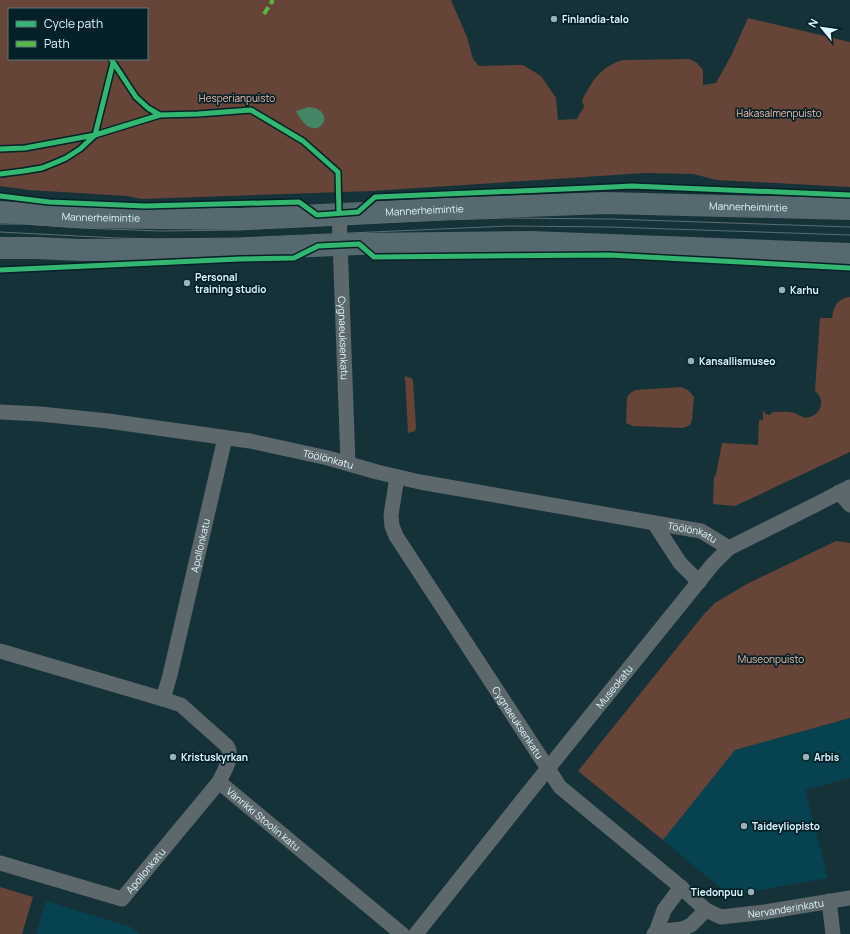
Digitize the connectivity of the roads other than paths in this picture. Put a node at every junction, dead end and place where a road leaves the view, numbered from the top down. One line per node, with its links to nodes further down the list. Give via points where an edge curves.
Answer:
1 (850, 209): 3 (main road, Mannerheimintie, via 606,203)
2 (0, 212): 3 (main road, Mannerheimintie, via 80,217 230,219)
3 (339, 213): 4 (street, Cygnaeuksenkatu)
4 (340, 245): 5 (main road, via 231,250); 6 (main road, via 531,242); 9 (street, Cygnaeuksenkatu)
5 (0, 248)
6 (850, 254)
7 (0, 412): 8 (street, Töölönkatu, via 108,421)
8 (225, 438): 9 (street, Töölönkatu, via 250,441); 17 (street, Apollonkatu)
9 (348, 463): 10 (street, Töölönkatu)
10 (397, 477): 13 (street, Töölönkatu); 18 (street, Cygnaeuksenkatu, via 391,515 396,536)
11 (845, 489): 12 (street); 14 (street, Museokatu)
12 (850, 505)
13 (654, 523): 14 (street, Töölönkatu, via 701,531); 15 (street, Töölönkatu, via 680,564)
14 (729, 548): 15 (street, Museokatu)
15 (699, 582): 18 (street, Museokatu)
16 (0, 651): 17 (street, Vänrikki Stoolin katu)
17 (163, 699): 19 (street, Vänrikki Stoolin katu, via 180,705 230,750 229,760)
18 (548, 769): 21 (street, Cygnaeuksenkatu, via 560,787); 28 (street, Museokatu)
19 (219, 782): 20 (street, Apollonkatu, via 122,899); 27 (street, Vänrikki Stoolin katu)
20 (0, 863)
21 (681, 887): 24 (street, Cygnaeuksenkatu); 26 (street, via 664,910)
22 (850, 898): 23 (street, Nervanderinkatu)
23 (829, 901): 25 (street, Nervanderinkatu); 29 (street)
24 (706, 910): 25 (street, Cygnaeuksenkatu); 26 (street, via 691,925)
25 (721, 917)
26 (655, 933)
27 (402, 934)
28 (416, 934)
29 (833, 934)

